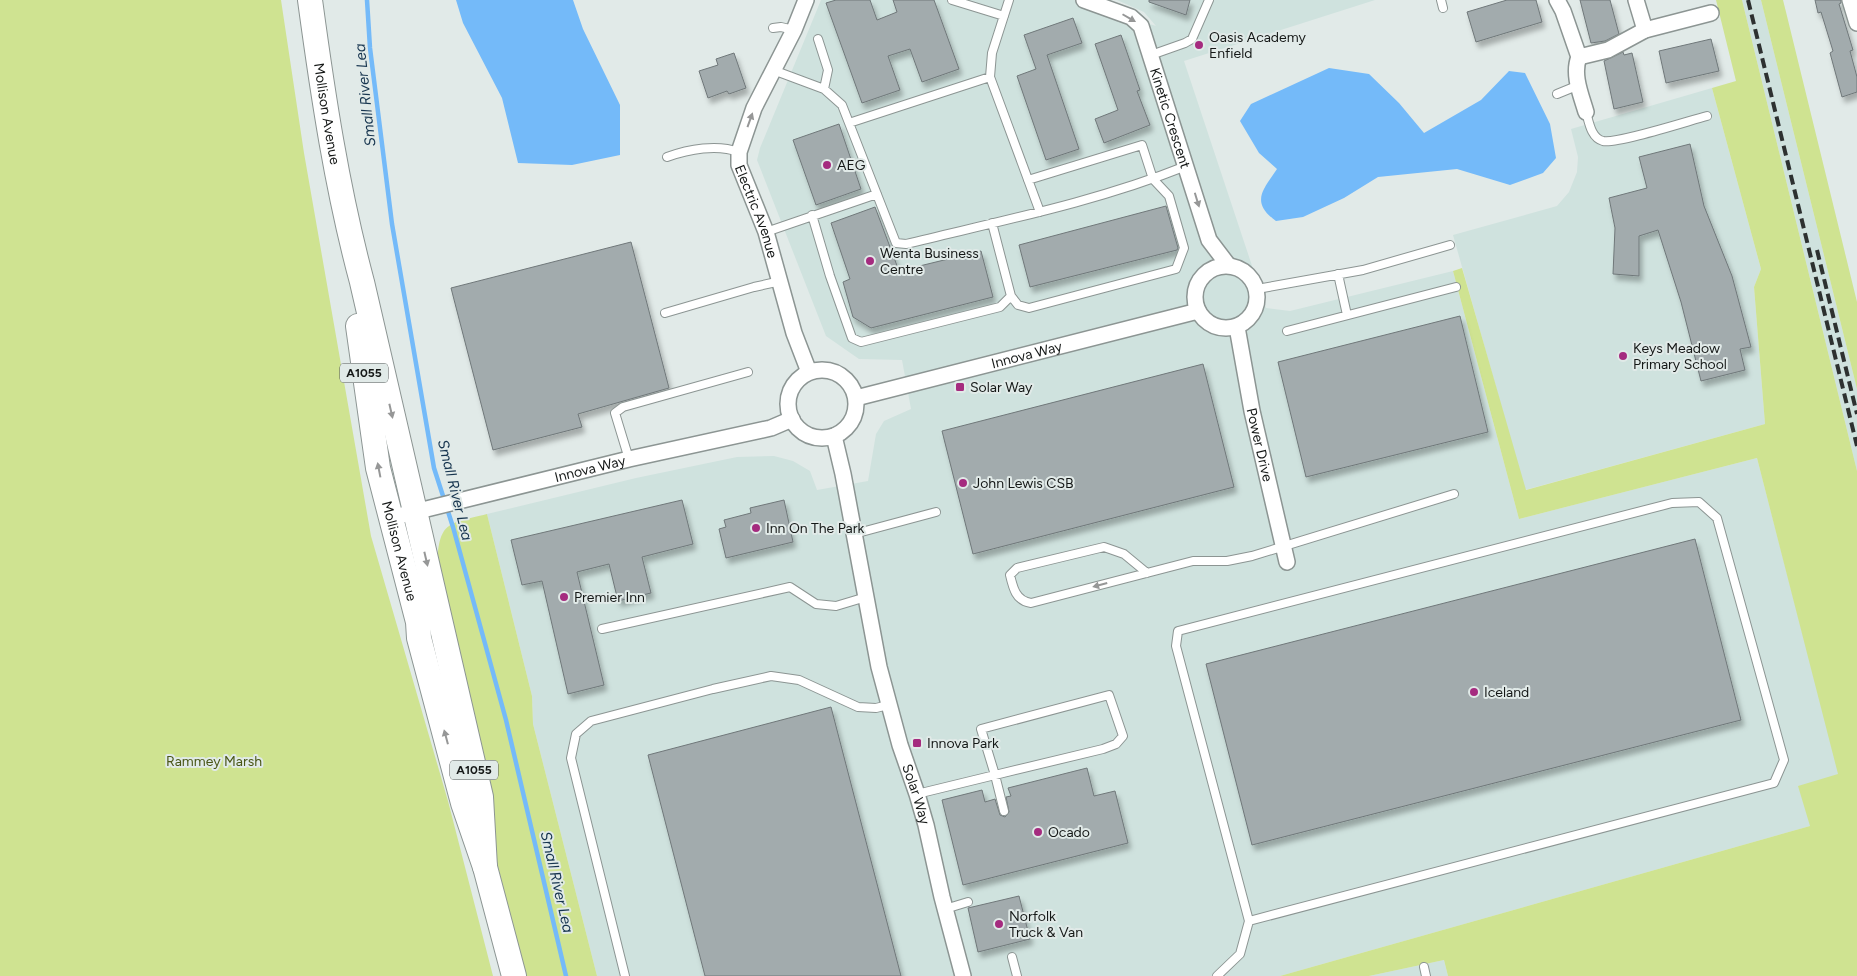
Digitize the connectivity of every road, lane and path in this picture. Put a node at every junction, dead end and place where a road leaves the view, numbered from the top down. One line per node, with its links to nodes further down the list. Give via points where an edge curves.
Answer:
1 (310, 0): 36 (main road, Mollison Avenue / A1055, via 326,117)
2 (806, 0): 14 (street, Electric Avenue)
3 (952, 0): 11 (lane)
4 (1009, 0): 11 (lane)
5 (1084, 0): 17 (street, Kinetic Crescent, one-way to 17, via 1131,17 1141,26)
6 (1209, 0): 17 (lane, via 1192,39)
7 (1557, 0): 18 (street)
8 (1636, 0): 15 (street)
9 (1850, 0): 12 (street)
10 (1710, 14): 15 (street)
11 (1004, 16): 20 (lane, via 992,53)
12 (1857, 23)
13 (773, 28): 14 (lane)
14 (794, 30): 19 (street, Electric Avenue)
15 (1645, 30): 18 (street, via 1608,50)
16 (818, 39): 22 (lane, via 828,70)
17 (1151, 55): 29 (street, Kinetic Crescent)
18 (1579, 57): 21 (street)
19 (773, 70): 22 (lane); 27 (street, Electric Avenue, one-way to 19, via 754,108)
20 (990, 77): 26 (lane); 31 (lane)
21 (1579, 85): 23 (lane); 24 (street)
22 (824, 89): 26 (lane, via 842,105)
23 (1557, 94)
24 (1586, 112): 25 (lane, via 1594,136 1603,141)
25 (1707, 116)
26 (849, 123): 32 (lane)
27 (739, 152): 28 (lane, via 716,147); 37 (street, Electric Avenue, via 739,165)
28 (668, 157)
29 (1186, 166): 30 (lane); 39 (street, Kinetic Crescent, one-way to 39, via 1209,240)
30 (1153, 179): 31 (lane, via 1142,145); 33 (lane); 44 (lane, via 1169,196 1184,248 1176,269 1029,308 1018,305)
31 (1028, 180): 33 (lane)
32 (877, 194): 34 (lane); 35 (lane, via 896,243 906,244)
33 (1040, 212): 35 (lane)
34 (812, 215): 37 (lane); 44 (lane, via 852,338 861,342 1000,307)
35 (992, 223): 44 (lane)
36 (347, 228): 57 (main road, Mollison Avenue / A1055, one-way to 57); 59 (main road, Mollison Avenue / A1055, one-way to 36, via 378,468 352,290)
37 (766, 232): 41 (street, Electric Avenue)
38 (1450, 244): 40 (lane, via 1363,270)
39 (1228, 265): 43 (street, via 1247,273); 45 (street, via 1211,269 1203,275 1195,292)
40 (1338, 274): 43 (lane); 47 (lane)
41 (781, 281): 46 (lane); 51 (street, Electric Avenue, via 794,333)
42 (1456, 287): 47 (lane)
43 (1257, 289): 48 (street, via 1256,308 1245,322)
44 (1011, 296)
45 (1198, 311): 48 (street, via 1218,328); 52 (street, Innova Way)
46 (665, 313)
47 (1347, 315): 49 (lane)
48 (1236, 327): 61 (street, Power Drive)
49 (1287, 330)
50 (748, 372): 55 (lane, via 623,407 615,413)
51 (809, 372): 52 (street, via 831,371 840,375 853,389); 53 (street, via 792,387 788,397)
52 (856, 398): 54 (street, via 853,418)
53 (792, 419): 54 (street, via 809,435 820,438); 55 (street, Innova Way, via 771,428)
54 (834, 436): 60 (street, Solar Way)
55 (629, 459): 57 (street, Innova Way)
56 (1454, 494): 61 (lane)
57 (426, 509): 59 (street, Innova Way); 70 (main road, Mollison Avenue / A1055, one-way to 70, via 481,797)
58 (936, 512): 60 (lane)
59 (390, 518): 70 (main road, Mollison Avenue / A1055, one-way to 59, via 461,794)
60 (854, 534): 64 (street, Solar Way)
61 (1283, 547): 62 (street, Power Drive); 63 (lane, via 1227,562 1193,561)
62 (1286, 562)
63 (1147, 572): 63 (lane, one-way to 63, via 1031,603 1018,597 1010,574 1017,568 1104,546 1124,554)
64 (866, 597): 65 (lane, via 836,606 816,604 790,587); 66 (street, Solar Way)
65 (602, 629)
66 (888, 705): 68 (street, Solar Way); 77 (lane, via 858,707 799,680 771,676 591,722 576,734 570,758)
67 (995, 775): 67 (lane, via 981,729 1109,695 1122,736 1116,744); 68 (lane); 69 (lane)
68 (917, 794): 72 (street, Solar Way)
69 (1004, 811)
70 (485, 867): 76 (main road, Mollison Avenue / A1055)
71 (968, 902): 72 (lane)
72 (945, 909): 78 (street, Solar Way)
73 (1249, 921): 73 (lane, via 1774,783 1784,760 1717,518 1699,502 1672,503 1178,632 1176,646); 80 (lane, via 1240,954)
74 (1012, 958): 79 (lane)
75 (1424, 967): 81 (lane)
76 (514, 976)
77 (624, 976)
78 (963, 976)
79 (1017, 976)
80 (1217, 976)
81 (1426, 976)

